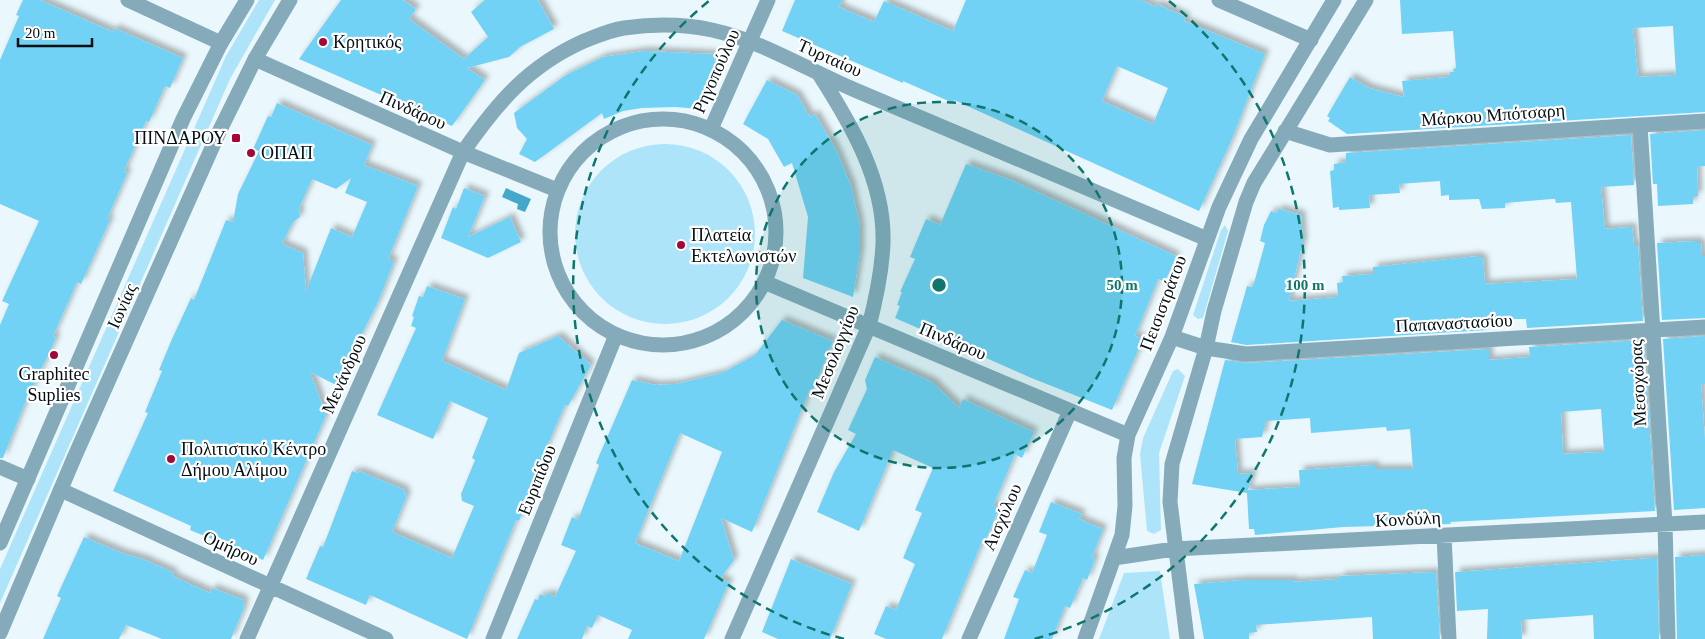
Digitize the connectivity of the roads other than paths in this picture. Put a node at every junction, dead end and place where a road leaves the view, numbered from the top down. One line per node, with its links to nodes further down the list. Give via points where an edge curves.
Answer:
1 (128, 0): 10 (street)
2 (246, 0): 10 (street, Ιωνίας)
3 (290, 0): 11 (street, Ιωνίας)
4 (768, 0): 9 (street, Ρηγοπούλου)
5 (1219, 0): 8 (street)
6 (1334, 0): 8 (street, Πεισιστράτου)
7 (1366, 0): 16 (street)
8 (1311, 40): 19 (street, Πεισιστράτου, via 1251,139)
9 (750, 42): 12 (street, Τυρταίου); 15 (street, Ρηγοπούλου); 17 (street, Τυρταίου, via 712,30 680,26 623,28 600,34 529,73 483,122)
10 (221, 43): 30 (street, Ιωνίας, via 183,119)
11 (255, 59): 17 (street, Πινδάρου); 31 (street, Ιωνίας, via 192,192)
12 (818, 74): 19 (street, Τυρταίου); 21 (street, Μεσολογγίου, via 845,115 862,151 881,213 883,242 878,290)
13 (1705, 121): 14 (street, Μάρκου Μπότσαρη)
14 (1640, 125): 16 (street, Μάρκου Μπότσαρη, via 1330,145); 23 (street, Μεσοχώρας)
15 (711, 130): 18 (street, via 688,121 663,119 638,121 620,127 598,138 584,150 571,164); 20 (street, via 728,139 748,157 769,191 776,237 774,257)
16 (1285, 131): 26 (street, via 1246,202)
17 (462, 152): 18 (street, Πινδάρου); 38 (street, Μενάνδρου)
18 (557, 190): 24 (street, via 549,236 560,281 583,313)
19 (1207, 239): 25 (street, Πεισιστράτου)
20 (764, 282): 21 (street, Πινδάρου); 24 (street, via 738,316 707,336 665,345 640,343)
21 (869, 326): 27 (street, Πινδάρου); 43 (street, Μεσολογγίου)
22 (1705, 327): 23 (street, Παπαναστασίου)
23 (1654, 330): 26 (street, Παπαναστασίου, via 1246,354); 33 (street, Μεσοχώρας)
24 (616, 335): 42 (street, Ευριπίδου)
25 (1172, 337): 26 (street, Παπαναστασίου); 28 (street, Πεισιστράτου)
26 (1206, 348): 36 (street, via 1172,464 1170,502)
27 (1070, 411): 28 (street, Πινδάρου); 44 (street, Αισχύλου)
28 (1128, 435): 37 (street, Πεισιστράτου, via 1124,458 1122,535)
29 (0, 467): 30 (street)
30 (28, 479): 35 (street, Ιωνίας)
31 (61, 490): 38 (street, Ομήρου); 39 (street, Ιωνίας)
32 (1705, 522): 33 (street, Κονδύλη)
33 (1664, 524): 34 (street, Κονδύλη); 48 (street, Μεσοχώρας)
34 (1444, 536): 36 (street, Κονδύλη); 47 (street)
35 (0, 543)
36 (1174, 549): 37 (street, Κονδύλη); 46 (street)
37 (1114, 558): 45 (street, Πεισιστράτου)
38 (270, 587): 40 (street, Μενάνδρου); 41 (street, Ομήρου)
39 (0, 633)
40 (247, 639)
41 (386, 639)
42 (493, 639)
43 (732, 639)
44 (969, 639)
45 (1085, 639)
46 (1187, 639)
47 (1449, 639)
48 (1668, 639)

